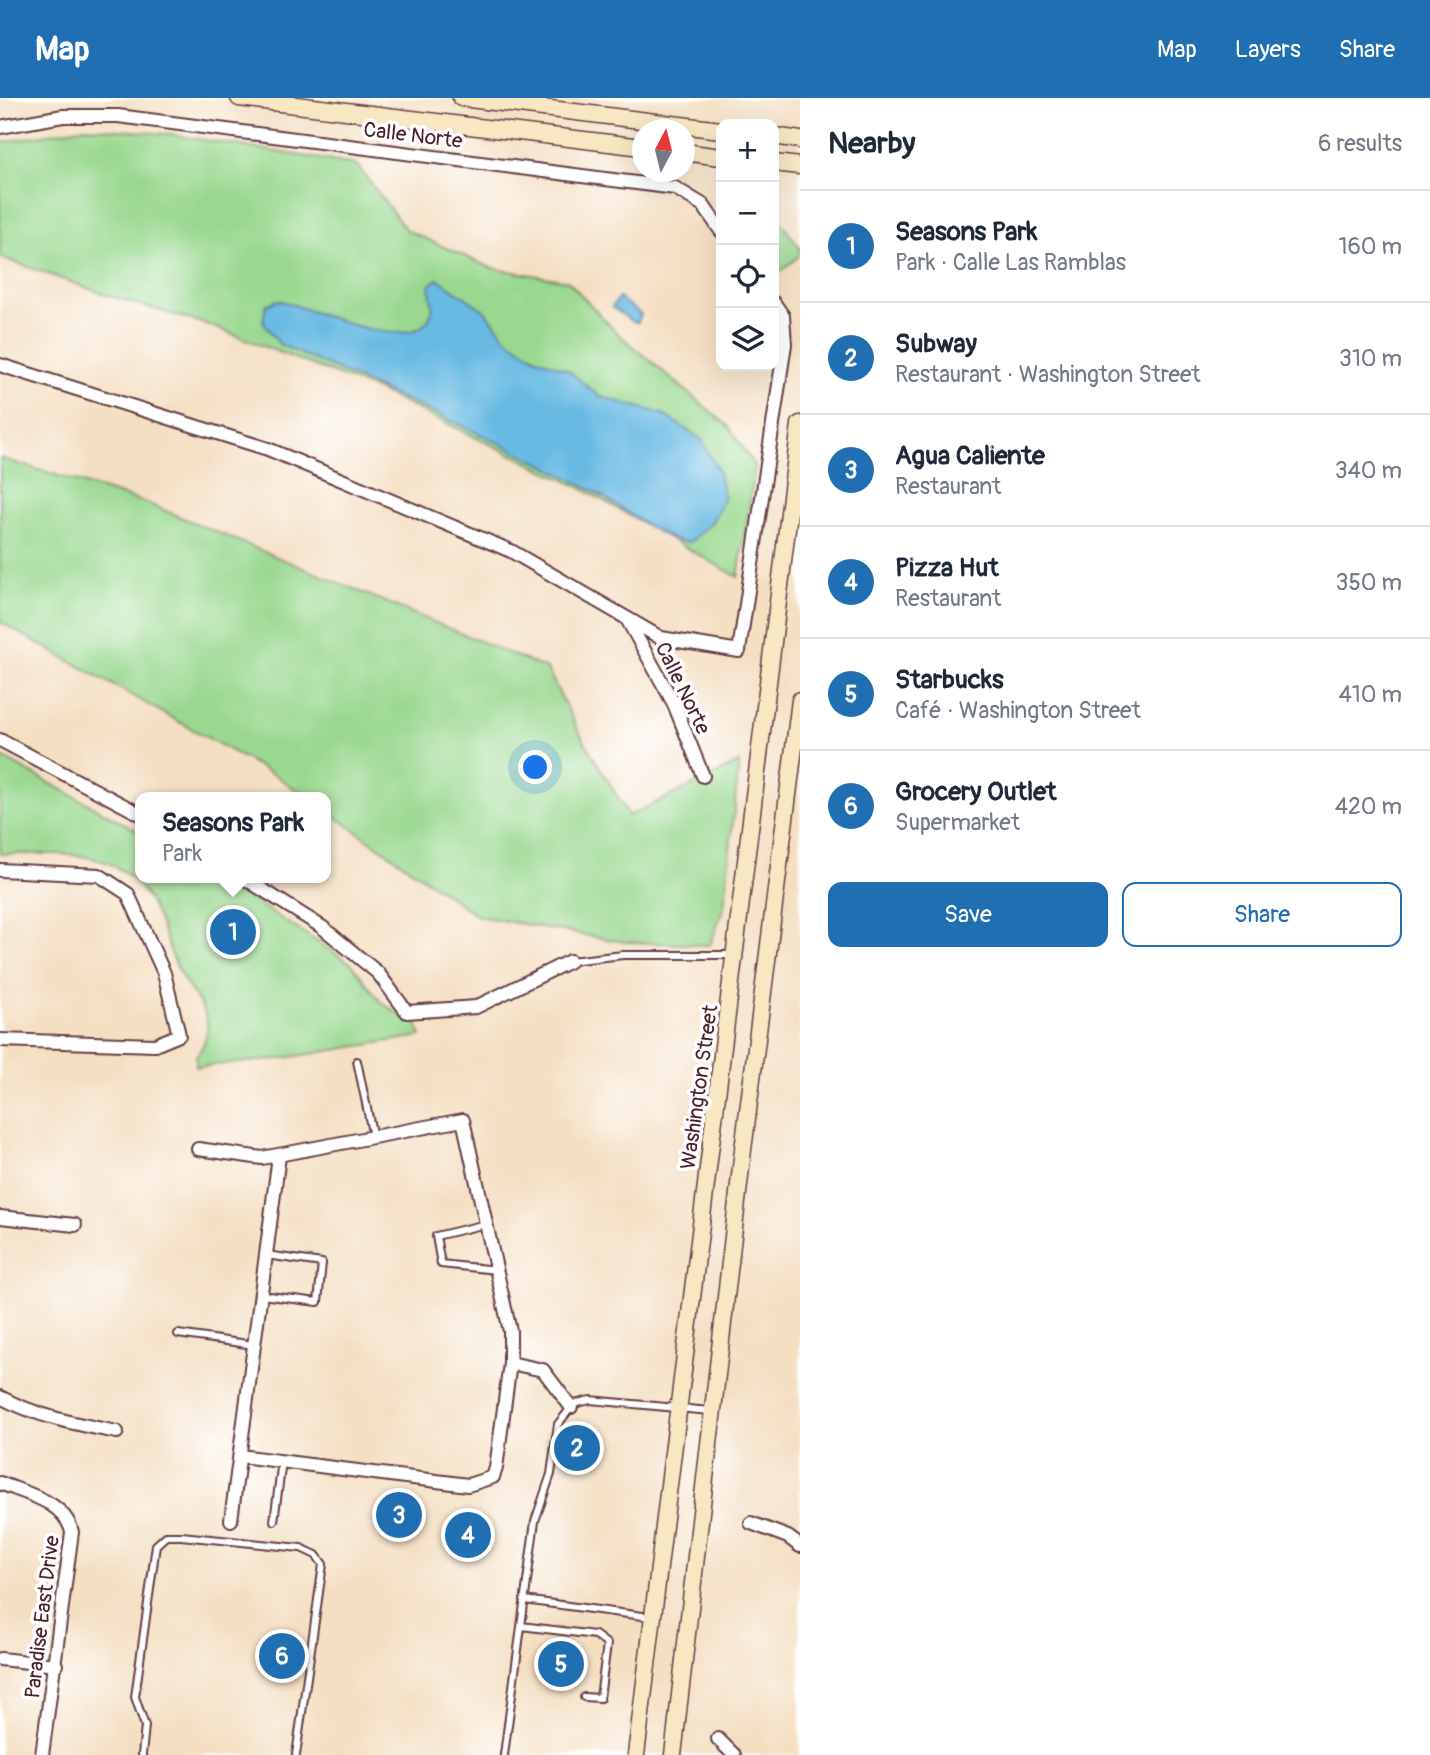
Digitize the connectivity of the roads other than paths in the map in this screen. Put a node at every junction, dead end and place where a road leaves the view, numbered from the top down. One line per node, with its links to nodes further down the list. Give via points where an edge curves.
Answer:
1 (239, 98): 3 (main road)
2 (461, 98): 5 (main road)
3 (342, 104): 8 (main road)
4 (0, 127): 13 (street, Calle Norte, via 63,116 118,117 675,188 703,205)
5 (716, 129)
6 (779, 137): 7 (main road)
7 (800, 139)
8 (632, 146)
9 (695, 153): 10 (main road)
10 (716, 156)
11 (779, 164): 12 (main road)
12 (800, 166)
13 (716, 224)
14 (777, 308): 17 (street, Calle Norte, via 783,316 785,344 738,651 661,638)
15 (0, 366): 17 (street, Calle Norte, via 268,449 511,551)
16 (800, 424): 24 (main road, Washington Street)
17 (627, 618): 20 (street, Calle Norte, via 674,704)
18 (800, 700): 43 (main road)
19 (0, 740): 21 (street)
20 (703, 776)
21 (135, 811)
22 (0, 870): 26 (street, via 99,875 128,894 164,973 179,1035 155,1045)
23 (252, 883): 25 (street, via 322,926 378,973 407,1012 476,1007)
24 (737, 956): 25 (lane, via 623,955); 42 (main road, Washington Street)
25 (570, 961)
26 (0, 1040)
27 (357, 1061): 28 (lane)
28 (373, 1137): 30 (street); 32 (street, via 463,1120)
29 (198, 1149): 30 (street)
30 (279, 1156): 34 (street)
31 (0, 1217): 33 (street)
32 (486, 1224): 35 (street); 35 (lane, via 436,1236 441,1264)
33 (75, 1226)
34 (266, 1255): 36 (street); 36 (lane, via 322,1263 318,1302)
35 (496, 1270): 39 (street, via 510,1331)
36 (261, 1295): 38 (street)
37 (178, 1334): 38 (lane)
38 (254, 1345): 45 (street)
39 (510, 1363): 41 (street, via 542,1370); 46 (street, via 493,1477 468,1485)
40 (0, 1396): 44 (street, via 60,1421)
41 (571, 1407): 42 (lane, via 590,1400); 52 (lane, via 558,1424 551,1475 534,1521)
42 (677, 1408): 43 (lane); 53 (main road, Washington Street)
43 (712, 1412): 64 (main road)
44 (117, 1432)
45 (240, 1456): 46 (street); 48 (street)
46 (282, 1461): 49 (lane)
47 (0, 1483): 56 (street, Paradise East Drive, via 57,1507 70,1524 71,1552)
48 (231, 1520)
49 (274, 1521)
50 (751, 1523): 51 (street)
51 (800, 1546)
52 (524, 1600): 53 (lane); 54 (lane)
53 (652, 1617): 63 (main road, Washington Street)
54 (521, 1626): 57 (lane, via 595,1635 607,1644 600,1698); 62 (lane)
55 (0, 1659): 56 (street)
56 (57, 1665): 59 (street, Paradise East Drive)
57 (584, 1697)
58 (718, 1739): 65 (street)
59 (42, 1755)
60 (142, 1755): 61 (lane, via 145,1726 135,1697 156,1545 166,1536 301,1548 323,1564)
61 (296, 1755)
62 (504, 1755)
63 (636, 1755)
64 (673, 1755)
65 (734, 1755)

